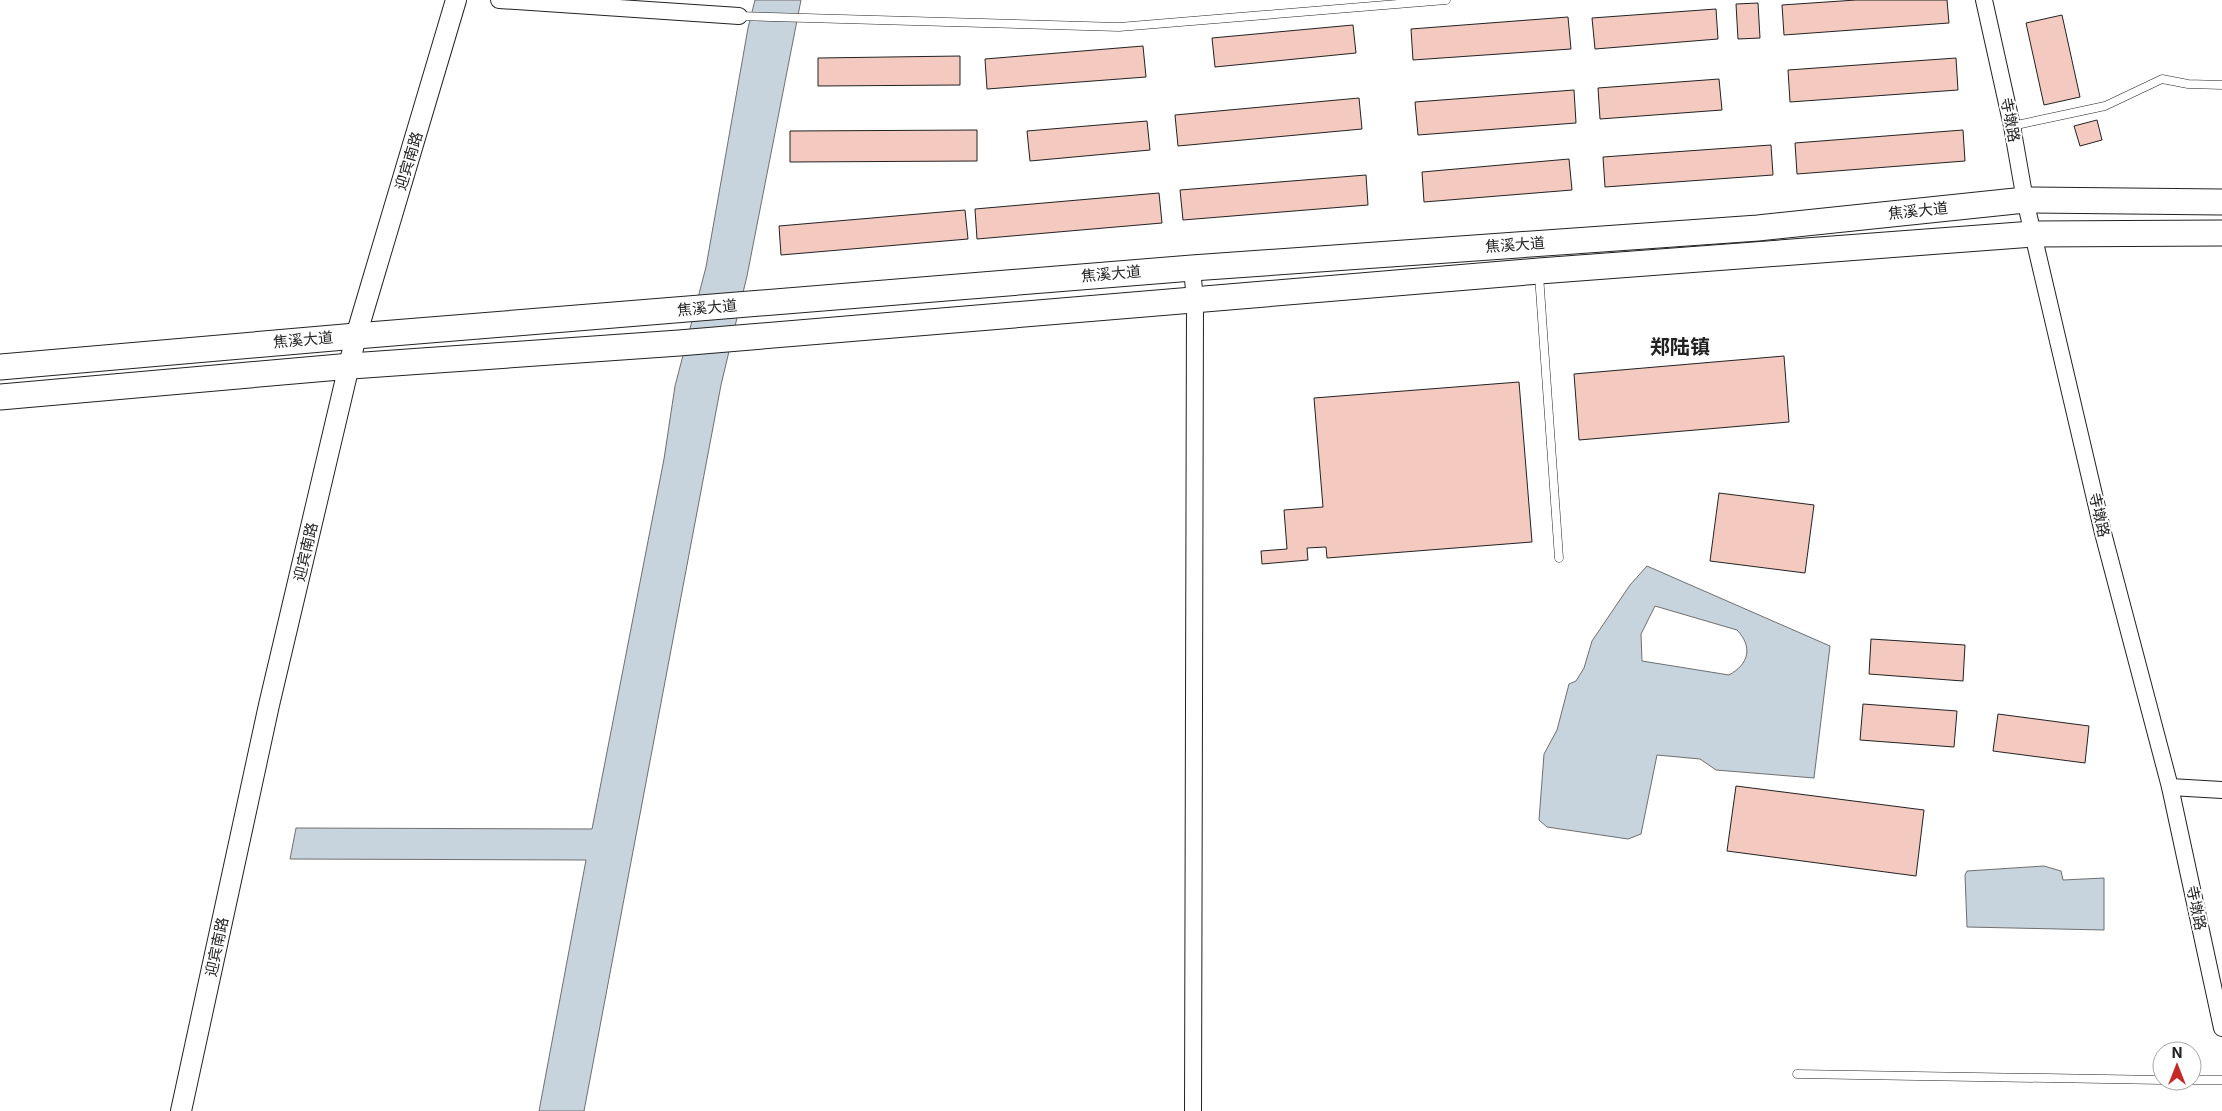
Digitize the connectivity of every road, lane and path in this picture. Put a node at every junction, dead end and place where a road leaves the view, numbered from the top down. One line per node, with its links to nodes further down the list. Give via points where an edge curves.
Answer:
1 (456, 0): 15 (street, 迎宾南路)
2 (499, 0): 5 (street)
3 (1446, 0): 5 (lane, via 1119,27)
4 (1984, 0): 7 (street, 寺墩路)
5 (739, 16)
6 (2222, 86): 7 (lane, via 2162,79 2105,106)
7 (2012, 126): 8 (street, 寺墩路)
8 (2025, 200): 9 (main road, 焦溪大道); 10 (street, 寺墩路); 12 (main road, 焦溪大道, via 1758,228)
9 (2222, 202)
10 (2033, 234): 11 (main road, 焦溪大道); 13 (main road, 焦溪大道); 20 (street, 寺墩路, via 2103,533)
11 (2222, 234)
12 (1192, 268): 14 (street); 15 (main road, 焦溪大道)
13 (1539, 271): 14 (main road, 焦溪大道); 19 (lane)
14 (1195, 301): 16 (main road, 焦溪大道); 28 (street)
15 (356, 336): 16 (street, 迎宾南路); 17 (main road, 焦溪大道)
16 (351, 366): 18 (main road, 焦溪大道); 27 (street, 迎宾南路, via 269,704)
17 (0, 367)
18 (0, 397)
19 (1559, 558)
20 (2170, 787): 21 (street); 22 (street, 寺墩路)
21 (2222, 790)
22 (2222, 1028)
23 (1797, 1074): 24 (lane)
24 (2152, 1080)
25 (2202, 1080): 26 (lane)
26 (2222, 1080)
27 (181, 1111)
28 (1193, 1111)

